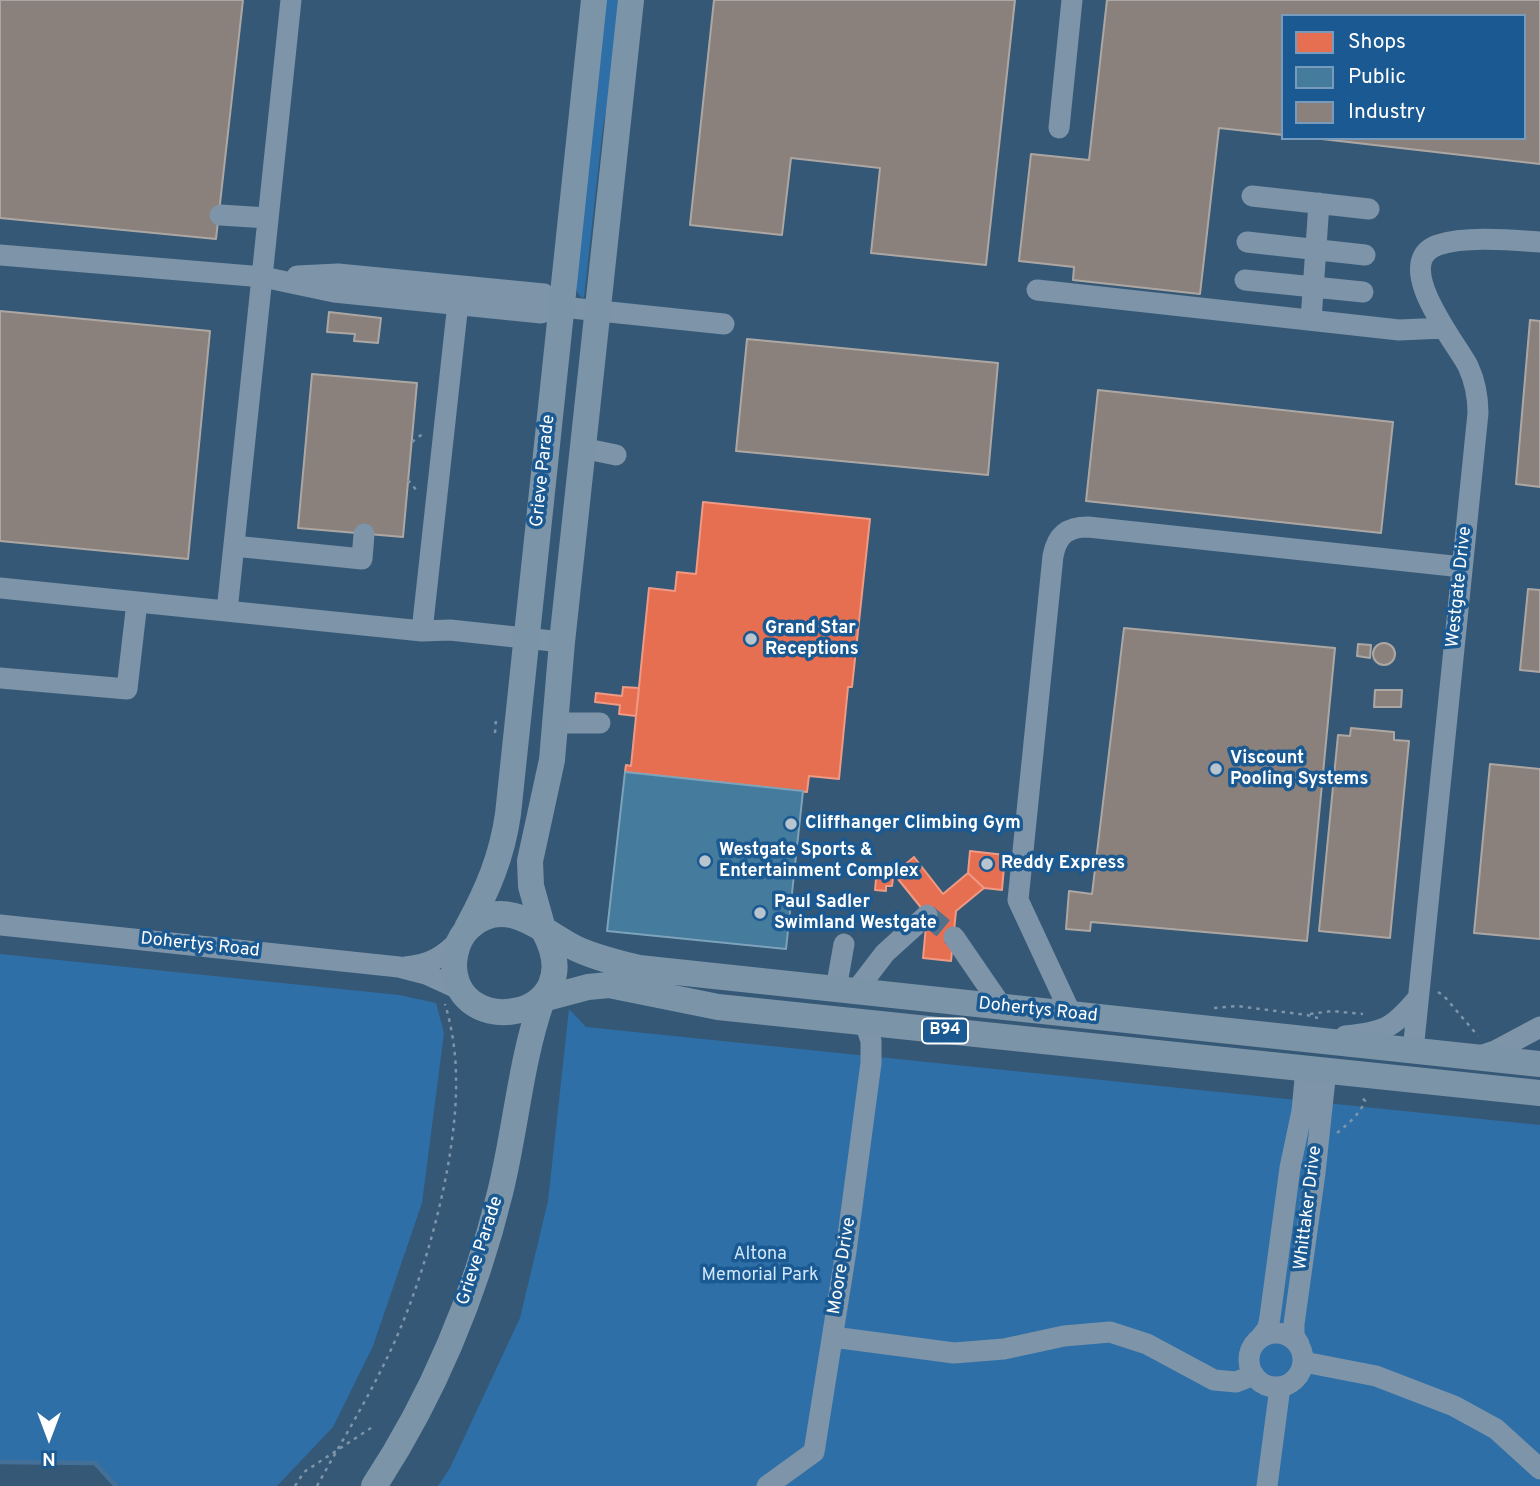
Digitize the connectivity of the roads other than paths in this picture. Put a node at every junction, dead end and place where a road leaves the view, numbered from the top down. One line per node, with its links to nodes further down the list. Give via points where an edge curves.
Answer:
1 (292, 0): 10 (street)
2 (594, 0): 22 (main road, Grieve Parade)
3 (631, 0): 23 (main road, Grieve Parade)
4 (1072, 0): 5 (street)
5 (1059, 128)
6 (1252, 196): 7 (street)
7 (1319, 203): 8 (street); 13 (street)
8 (1369, 209)
9 (220, 215): 10 (street)
10 (268, 218): 16 (street)
11 (1247, 242): 13 (street)
12 (1540, 242): 26 (street, Westgate Drive, via 1460,242 1430,250 1422,266 1422,282)
13 (1316, 249): 15 (street); 18 (street)
14 (0, 255): 16 (street)
15 (1365, 255)
16 (263, 278): 21 (street, via 334,292); 22 (street, via 338,274 544,293); 30 (street)
17 (1245, 280): 18 (street)
18 (1313, 287): 20 (street); 24 (street)
19 (1037, 290): 24 (street)
20 (1363, 292)
21 (458, 303): 22 (street, via 541,313); 35 (street)
22 (562, 307): 23 (street); 36 (main road, Grieve Parade)
23 (597, 311): 25 (street); 27 (main road, Grieve Parade)
24 (1311, 320): 26 (street, via 1399,330)
25 (724, 324)
26 (1444, 328): 31 (street, Westgate Drive, via 1467,365 1477,399)
27 (582, 448): 28 (street); 37 (main road, Grieve Parade)
28 (617, 455)
29 (364, 534): 30 (street, via 362,559)
30 (234, 546): 34 (street)
31 (1462, 567): 50 (street, Westgate Drive); 53 (street, via 1088,527 1073,527 1063,533 1052,556 1018,900)
32 (0, 587): 33 (street)
33 (137, 602): 34 (street); 38 (street, via 127,689)
34 (227, 611): 35 (street)
35 (422, 631): 36 (street)
36 (526, 638): 37 (street); 44 (main road, Grieve Parade, via 505,841 491,883)
37 (562, 642): 39 (main road, Grieve Parade)
38 (0, 678)
39 (555, 723): 40 (street); 43 (main road, Grieve Parade, via 530,870)
40 (600, 723)
41 (927, 915): 49 (street)
42 (0, 925): 47 (street, Dohertys Road)
43 (543, 930): 44 (main road, B94, via 524,918 503,914 482,919); 49 (main road, Dohertys Road / B94, via 593,955 639,968); 51 (main road, via 555,964)
44 (463, 936): 47 (street, Dohertys Road, via 436,960); 48 (main road, via 454,960)
45 (954, 937): 52 (street)
46 (844, 944): 49 (street)
47 (399, 967): 48 (street, Dohertys Road)
48 (455, 989): 51 (main road, via 481,1008 501,1013)
49 (845, 990): 52 (main road, Dohertys Road / B94)
50 (1418, 994): 56 (street, via 1385,1029); 57 (street, Westgate Drive)
51 (542, 1000): 54 (main road, Dohertys Road / B94, via 609,985 702,1005); 71 (main road, Grieve Parade, via 501,1191 473,1283 433,1381)
52 (1002, 1007): 53 (main road, Dohertys Road / B94)
53 (1071, 1014): 56 (main road, Dohertys Road / B94)
54 (865, 1022): 60 (main road, Dohertys Road / B94); 65 (street, Moore Drive, via 871,1063)
55 (1540, 1027): 58 (street)
56 (1318, 1040): 57 (main road, Dohertys Road / B94); 60 (main road)
57 (1413, 1051): 58 (main road, Dohertys Road / B94); 61 (main road)
58 (1477, 1057): 59 (main road, Dohertys Road / B94)
59 (1540, 1064)
60 (1316, 1070): 61 (main road, Dohertys Road / B94); 63 (street, Whittaker Drive); 64 (street, Whittaker Drive)
61 (1410, 1079): 62 (main road, Dohertys Road / B94)
62 (1540, 1093)
63 (1290, 1168): 64 (street, via 1304,1160); 66 (street, Whittaker Drive, via 1270,1317)
64 (1315, 1173): 67 (street, Whittaker Drive, via 1294,1324)
65 (833, 1337): 68 (street, via 954,1353 1110,1332 1147,1344 1214,1380 1236,1382); 72 (street, Moore Drive, via 814,1452)
66 (1260, 1338): 67 (street, via 1269,1333 1291,1336); 68 (street, via 1249,1356)
67 (1301, 1353): 69 (street, via 1296,1379); 70 (street, via 1454,1406 1496,1429)
68 (1254, 1375): 69 (street, via 1264,1384)
69 (1280, 1387): 73 (street)
70 (1540, 1469)
71 (374, 1486)
72 (767, 1486)
73 (1267, 1486)

